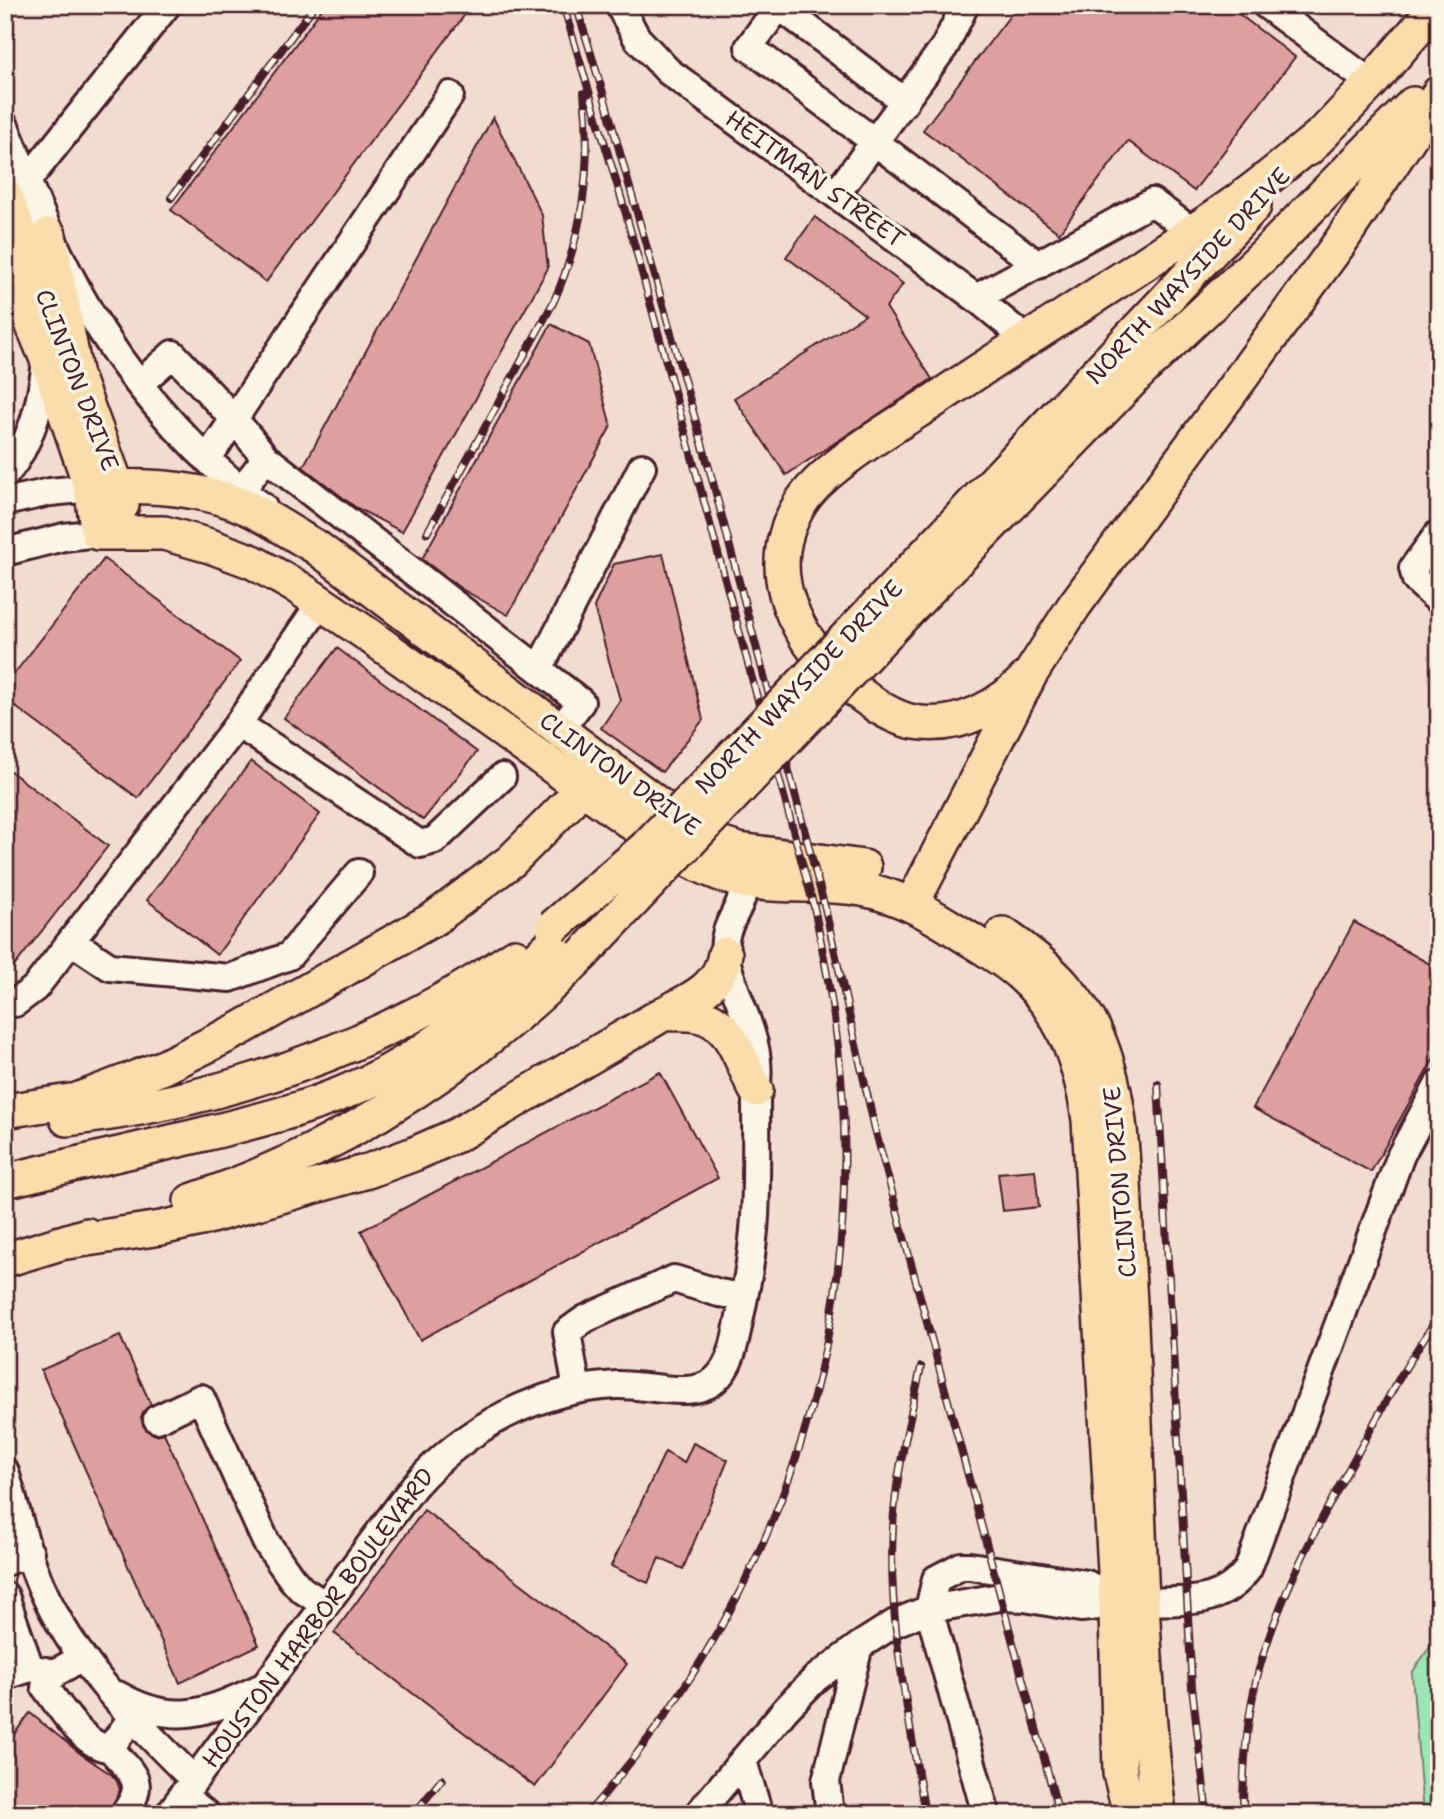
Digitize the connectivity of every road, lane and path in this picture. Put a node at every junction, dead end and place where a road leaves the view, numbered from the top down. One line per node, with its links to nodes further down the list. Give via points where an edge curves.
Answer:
1 (167, 5): 14 (street)
2 (619, 5): 15 (street, HEITMAN STREET, via 637,38 668,71)
3 (965, 5): 10 (street, via 946,46)
4 (1266, 5): 7 (street)
5 (1438, 5): 7 (main road, NORTH WAYSIDE DRIVE)
6 (1439, 78): 41 (main road, NORTH WAYSIDE DRIVE, via 1264,255)
7 (1371, 83): 12 (main road, NORTH WAYSIDE DRIVE)
8 (1439, 93): 43 (main road, via 1339,244 1074,606)
9 (450, 95): 27 (street)
10 (905, 102): 13 (street); 13 (street, via 779,6 749,47)
11 (5, 126): 14 (street)
12 (1322, 134): 16 (main road); 41 (main road, NORTH WAYSIDE DRIVE)
13 (875, 142): 15 (street); 19 (street)
14 (16, 188): 17 (street); 25 (main road, CLINTON DRIVE)
15 (836, 194): 21 (street, HEITMAN STREET)
16 (1192, 231): 19 (street, via 1152,202); 23 (main road)
17 (49, 235): 25 (main road); 26 (street, via 101,331)
18 (5, 259): 22 (main road, CLINTON DRIVE)
19 (1038, 265): 21 (street)
20 (5, 275): 22 (main road)
21 (976, 298): 23 (street, HEITMAN STREET)
22 (26, 310): 24 (main road, CLINTON DRIVE)
23 (1026, 339): 43 (main road, via 828,473 792,519 783,564 790,610 801,631 830,668 894,715 914,722 954,722 1000,701)
24 (46, 357): 31 (street, via 42,396 30,433); 32 (main road, CLINTON DRIVE)
25 (76, 376): 32 (main road, CLINTON DRIVE)
26 (139, 384): 27 (street, via 173,354); 28 (street)
27 (234, 418): 28 (street); 29 (street)
28 (208, 458): 33 (street)
29 (266, 458): 33 (street); 42 (street)
30 (642, 467): 42 (street)
31 (5, 475)
32 (104, 487): 33 (main road, CLINTON DRIVE); 34 (street); 35 (main road, CLINTON DRIVE)
33 (236, 496): 38 (main road, CLINTON DRIVE, via 249,509)
34 (5, 502)
35 (112, 532): 37 (street, via 64,537); 40 (main road, CLINTON DRIVE, via 164,533 210,546 253,562)
36 (1439, 533): 39 (street, via 1413,568 1416,580)
37 (5, 552)
38 (346, 569): 40 (main road); 45 (main road, CLINTON DRIVE)
39 (1439, 601)
40 (321, 602): 44 (street); 46 (main road, CLINTON DRIVE)
41 (897, 604): 52 (main road, NORTH WAYSIDE DRIVE, bridge); 52 (main road, NORTH WAYSIDE DRIVE, bridge, via 645,848)
42 (538, 669): 45 (street, via 581,702)
43 (1031, 673): 51 (main road)
44 (238, 724): 48 (street, via 420,844 435,840); 53 (street)
45 (559, 731): 46 (main road); 47 (main road, CLINTON DRIVE)
46 (539, 757): 47 (main road, CLINTON DRIVE)
47 (591, 774): 49 (main road, CLINTON DRIVE, via 717,843); 59 (main road, via 511,861 423,925 164,1067 77,1100)
48 (502, 777)
49 (742, 866): 51 (main road, CLINTON DRIVE, via 887,895); 54 (street, HOUSTON HARBOR BOULEVARD, via 743,895 730,921)
50 (359, 873): 53 (street, via 289,956 230,978 110,967)
51 (917, 894): 69 (main road, CLINTON DRIVE, via 955,929 1022,976 1059,1021 1082,1078)
52 (565, 939): 59 (main road, NORTH WAYSIDE DRIVE, via 488,974 427,1010 273,1076 131,1111 56,1120); 60 (main road, via 441,1038 351,1090 275,1117); 61 (main road, NORTH WAYSIDE DRIVE, via 525,1011 411,1095 288,1163)
53 (71, 941): 55 (street, via 35,988 15,1003)
54 (725, 954): 56 (main road, via 713,983); 58 (street, HOUSTON HARBOR BOULEVARD, via 756,1050)
55 (5, 1003)
56 (663, 1014): 58 (main road, via 695,1015 717,1024 734,1042); 61 (main road, via 457,1135 414,1154 201,1219)
57 (1439, 1084): 69 (street, via 1401,1155 1248,1569 1230,1589 1210,1598)
58 (756, 1090): 63 (street, HOUSTON HARBOR BOULEVARD, via 755,1217)
59 (7, 1116)
60 (5, 1181)
61 (67, 1242): 62 (main road, NORTH WAYSIDE DRIVE)
62 (16, 1257)
63 (744, 1297): 64 (street, HOUSTON HARBOR BOULEVARD, via 733,1352 708,1385 690,1391 639,1385); 64 (street, via 674,1279 584,1319 567,1332)
64 (577, 1390): 70 (street, HOUSTON HARBOR BOULEVARD, via 525,1405 475,1432 441,1458 414,1486)
65 (157, 1419): 70 (street, via 201,1398 266,1542 300,1589)
66 (5, 1472): 67 (street)
67 (17, 1558): 73 (street, via 41,1586)
68 (5, 1596): 74 (street)
69 (1129, 1603): 71 (street, via 1081,1608 1000,1597); 71 (street, via 1087,1584 961,1566 936,1578); 88 (main road, CLINTON DRIVE, via 1120,1773); 89 (main road, CLINTON DRIVE)
70 (325, 1605): 76 (street, HOUSTON HARBOR BOULEVARD)
71 (929, 1609): 72 (street, via 895,1623); 87 (street)
72 (859, 1646): 80 (street, via 816,1678); 86 (street, via 825,1781)
73 (82, 1658): 74 (street); 77 (street)
74 (43, 1670): 75 (street); 79 (street, via 45,1687 80,1733)
75 (5, 1676)
76 (264, 1686): 77 (street, via 214,1709 187,1714 139,1706); 81 (street, HOUSTON HARBOR BOULEVARD)
77 (105, 1687): 78 (street)
78 (132, 1718): 79 (street); 81 (street)
79 (110, 1748): 82 (street, via 134,1778 138,1791)
80 (743, 1761): 84 (street); 85 (street)
81 (182, 1796): 83 (street)
82 (124, 1814)
83 (206, 1814)
84 (698, 1814)
85 (759, 1814)
86 (830, 1814)
87 (986, 1814)
88 (1130, 1814)
89 (1159, 1814)

